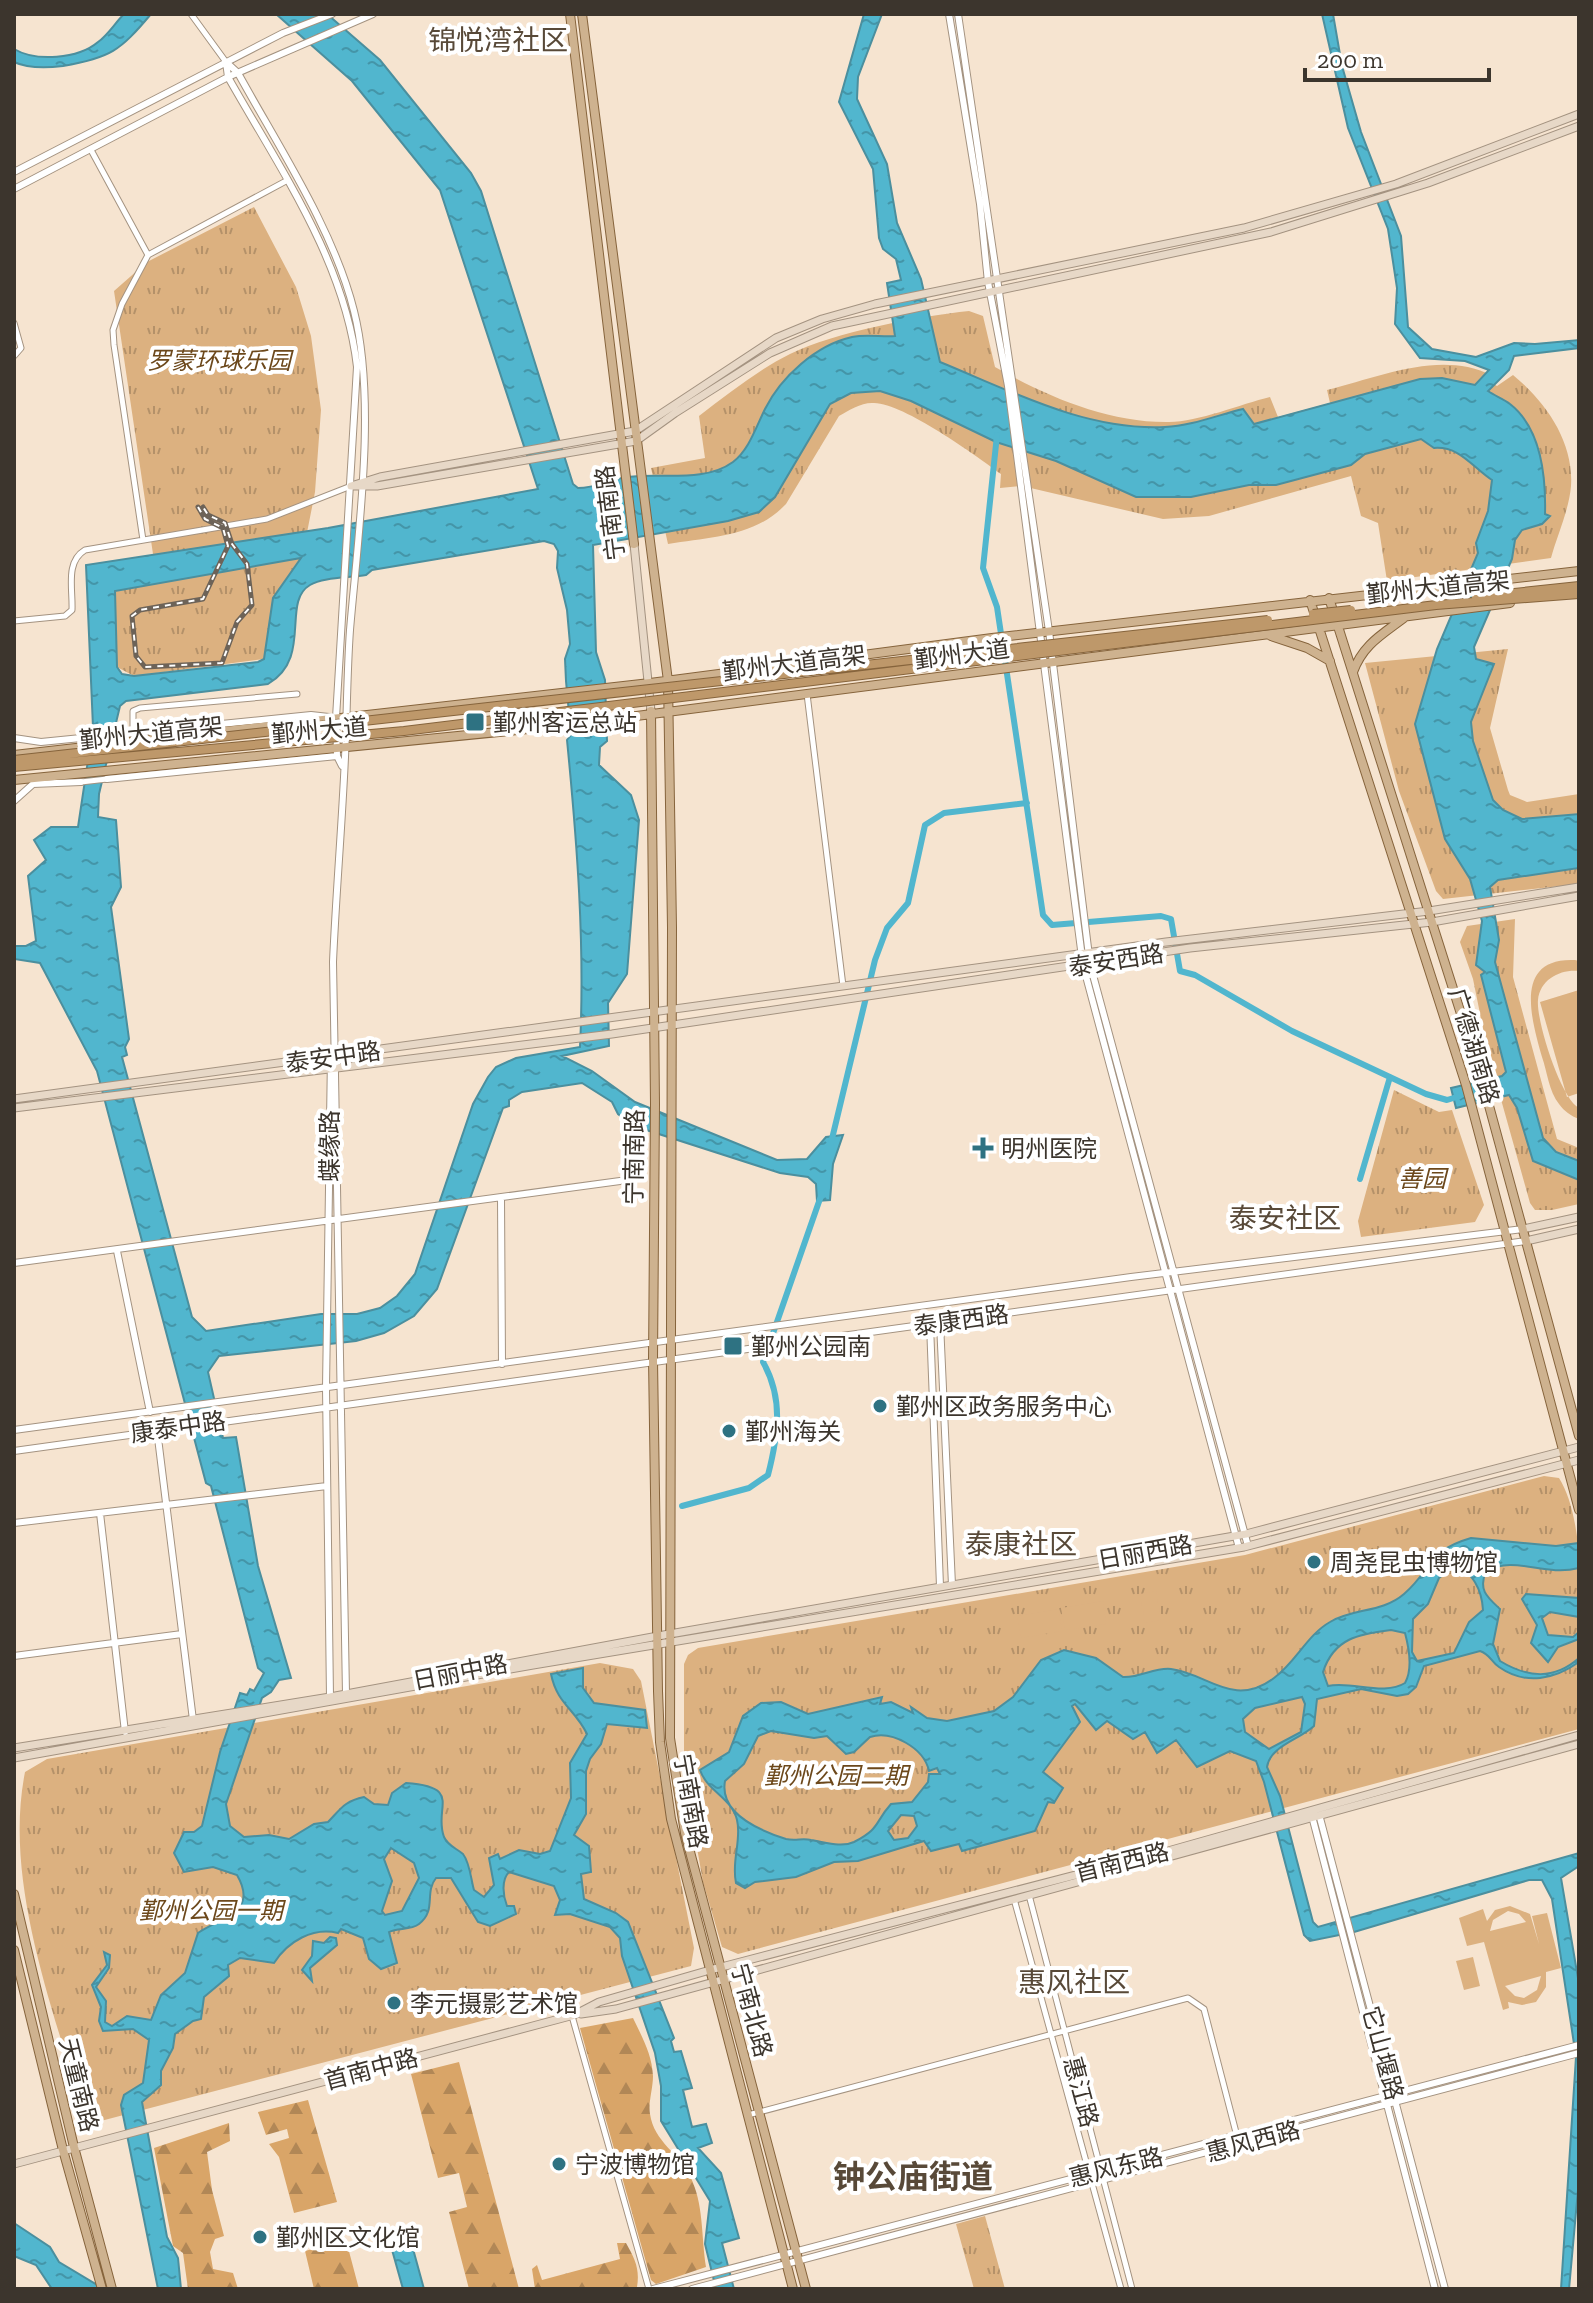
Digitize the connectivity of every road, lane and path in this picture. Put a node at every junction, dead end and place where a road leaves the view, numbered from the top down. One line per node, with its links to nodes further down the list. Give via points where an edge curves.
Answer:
1 (191, 14): 8 (street)
2 (332, 14): 8 (street)
3 (373, 14): 9 (street)
4 (570, 14): 24 (main road, 宁南南路)
5 (582, 14): 25 (main road, 宁南南路)
6 (949, 14): 19 (street)
7 (958, 14): 18 (street)
8 (226, 62): 9 (street); 10 (street); 14 (street)
9 (238, 73): 10 (street); 27 (street, via 349,292 364,369)
10 (228, 77): 13 (street); 15 (street)
11 (1579, 114): 18 (main road, via 1328,206 1146,251)
12 (1579, 126): 20 (main road, via 1334,215)
13 (91, 150): 16 (street); 17 (street)
14 (14, 172)
15 (286, 181): 17 (street); 28 (street, via 334,272 351,321 357,367)
16 (14, 189)
17 (148, 255): 29 (street, via 113,330)
18 (998, 280): 19 (main road); 20 (street)
19 (988, 282): 21 (street); 25 (main road, via 875,304 776,338)
20 (1000, 290): 21 (main road); 40 (street)
21 (990, 292): 25 (main road, via 798,338); 40 (street)
22 (14, 323): 23 (street, via 21,353)
23 (14, 356)
24 (621, 433): 25 (main road); 26 (main road, 宁南南路); 27 (main road)
25 (636, 436): 26 (main road); 45 (main road, 宁南南路)
26 (622, 445): 27 (main road); 30 (main road, 宁南南路)
27 (361, 484): 28 (main road); 51 (street)
28 (351, 486): 29 (street, via 267,519); 51 (street)
29 (143, 540): 37 (street, via 75,556 72,610 65,616)
30 (634, 544): 46 (main road, 宁南南路)
31 (1579, 571): 34 (main road, 鄞州大道)
32 (1579, 586): 56 (highway, 鄞州大道高架, bridge)
33 (1579, 595): 36 (main road, 鄞州大道, bridge); 57 (highway, 鄞州大道高架, bridge, via 1420,607 404,731)
34 (1329, 598): 35 (main road, 鄞州大道); 38 (main road, 广德湖南路)
35 (1310, 600): 39 (main road, 广德湖南路); 40 (main road, 鄞州大道)
36 (1406, 616): 38 (main road, 鄞州大道); 44 (main road, via 1373,639)
37 (14, 621)
38 (1338, 625): 39 (main road, 鄞州大道); 44 (main road, 广德湖南路)
39 (1319, 627): 41 (main road, 鄞州大道); 42 (main road, 广德湖南路)
40 (1045, 632): 43 (street); 45 (main road, 鄞州大道)
41 (1266, 634): 42 (main road); 43 (main road, 鄞州大道)
42 (1330, 661): 64 (main road, 广德湖南路)
43 (1048, 663): 47 (main road, 鄞州大道); 67 (street); 67 (street)
44 (1353, 672): 63 (main road, 广德湖南路)
45 (668, 681): 46 (main road, 鄞州大道); 49 (main road, 宁南南路)
46 (650, 683): 50 (main road, 宁南南路); 51 (main road, 鄞州大道)
47 (807, 693): 49 (main road, 鄞州大道); 69 (street)
48 (297, 694): 52 (street, via 140,708 133,711)
49 (668, 709): 50 (main road, 鄞州大道); 70 (main road, 宁南南路)
50 (651, 711): 55 (main road, 鄞州大道); 71 (main road, 宁南南路)
51 (340, 717): 52 (street, via 311,715); 54 (main road, 鄞州大道); 55 (street, 蝶缘路)
52 (133, 733): 54 (street)
53 (14, 738): 54 (street)
54 (116, 739): 56 (main road, 鄞州大道, bridge)
55 (340, 751): 58 (main road, 鄞州大道); 74 (street, 蝶缘路)
56 (14, 758)
57 (14, 767)
58 (81, 777): 59 (main road, 鄞州大道); 60 (street, via 33,784)
59 (14, 780)
60 (14, 801)
61 (1579, 887): 63 (main road, 泰安西路)
62 (1579, 896): 65 (main road, 泰安西路)
63 (1429, 911): 64 (main road, 泰安西路); 65 (main road, 广德湖南路)
64 (1411, 913): 66 (main road, 广德湖南路); 67 (main road, 泰安西路)
65 (1432, 922): 66 (main road, 泰安西路); 85 (main road, 广德湖南路)
66 (1415, 924): 68 (main road, 泰安西路); 87 (main road, 广德湖南路, via 1473,1107)
67 (1085, 953): 68 (street); 69 (main road, 泰安西路)
68 (1086, 964): 72 (main road, 泰安西路); 92 (street)
69 (843, 986): 70 (main road, 泰安西路)
70 (671, 1011): 71 (main road, 泰安西路); 72 (main road, 宁南南路)
71 (653, 1014): 73 (main road, 宁南南路); 74 (main road, 泰安中路)
72 (670, 1026): 73 (main road, 泰安西路); 96 (main road, 宁南南路)
73 (653, 1029): 75 (main road, 泰安中路); 97 (main road, 宁南南路)
74 (334, 1055): 75 (street, 蝶缘路); 76 (main road, 泰安中路)
75 (333, 1068): 76 (main road, 泰安中路); 83 (street, 蝶缘路); 84 (street, 蝶缘路)
76 (128, 1088): 77 (main road, 泰安中路)
77 (101, 1092): 78 (main road, 泰安中路); 79 (main road, 泰安中路)
78 (14, 1099)
79 (14, 1108)
80 (620, 1181): 81 (street)
81 (501, 1197): 83 (street); 100 (street)
82 (1579, 1217): 85 (main road, 泰康西路)
83 (340, 1220): 84 (street); 101 (street, 蝶缘路)
84 (328, 1222): 90 (street); 102 (street, 蝶缘路)
85 (1523, 1229): 87 (street, 泰康西路); 88 (main road, 广德湖南路)
86 (1579, 1229): 88 (main road, 泰康西路)
87 (1505, 1232): 89 (main road, 广德湖南路); 92 (street, 泰康西路)
88 (1526, 1241): 89 (street, 泰康西路); 108 (main road, 广德湖南路)
89 (1509, 1246): 93 (street, 泰康西路); 111 (main road, 广德湖南路)
90 (117, 1251): 91 (street); 105 (street)
91 (14, 1263)
92 (1169, 1272): 93 (street); 96 (street, 泰康西路)
93 (1174, 1290): 94 (street, 泰康西路); 119 (street)
94 (940, 1323): 95 (street, 泰康西路); 122 (street)
95 (930, 1324): 98 (street, 泰康西路); 123 (street)
96 (671, 1341): 97 (street, 泰康西路); 98 (main road, 宁南南路)
97 (653, 1344): 99 (main road, 宁南南路); 100 (street, 泰康西路)
98 (672, 1358): 99 (street, 泰康西路); 125 (main road, 宁南南路)
99 (653, 1360): 103 (street, 泰康西路); 126 (main road, 宁南南路)
100 (502, 1364): 101 (street, 泰康西路)
101 (341, 1386): 102 (street, 康泰中路); 103 (street, 蝶缘路)
102 (326, 1388): 104 (street, 蝶缘路); 105 (street, 康泰中路)
103 (341, 1405): 104 (street, 康泰中路); 132 (street, 蝶缘路)
104 (326, 1407): 107 (street, 康泰中路); 114 (street, 蝶缘路)
105 (150, 1412): 106 (street, 康泰中路)
106 (14, 1430)
107 (157, 1430): 110 (street, 康泰中路); 115 (street)
108 (1579, 1436)
109 (1579, 1447): 111 (main road, 日丽西路)
110 (14, 1451)
111 (1563, 1451): 113 (main road, 广德湖南路); 119 (main road, 日丽西路)
112 (1579, 1460): 113 (main road, 日丽西路)
113 (1566, 1463): 116 (main road, 广德湖南路); 120 (main road, 日丽西路)
114 (327, 1486): 115 (street); 131 (street, 蝶缘路)
115 (166, 1506): 117 (street); 124 (street)
116 (1579, 1510)
117 (100, 1513): 118 (street); 127 (street)
118 (14, 1523)
119 (1241, 1535): 120 (street); 121 (street); 122 (main road, 日丽西路)
120 (1248, 1546): 121 (main road, 日丽西路)
121 (1239, 1548): 128 (main road, 日丽西路)
122 (952, 1585): 123 (main road, 日丽西路)
123 (940, 1586): 125 (main road, 日丽西路)
124 (182, 1634): 127 (street); 135 (street)
125 (670, 1634): 126 (main road, 日丽西路); 128 (main road, 宁南南路)
126 (658, 1636): 129 (main road, 宁南南路); 132 (main road, 日丽中路)
127 (115, 1643): 130 (street); 136 (street)
128 (670, 1644): 129 (main road, 日丽西路); 138 (main road, 宁南南路)
129 (658, 1646): 132 (main road, 日丽中路); 147 (main road, 宁南南路, via 660,1742 671,1819)
130 (14, 1656)
131 (330, 1697): 132 (main road, 日丽中路); 133 (main road, 日丽中路)
132 (346, 1697): 133 (main road)
133 (264, 1710): 134 (main road)
134 (231, 1716): 135 (main road); 141 (main road)
135 (193, 1720): 136 (main road)
136 (125, 1732): 140 (main road)
137 (1579, 1735): 147 (main road, 首南西路, via 1168,1851)
138 (670, 1738): 147 (main road, 宁南北路)
139 (1579, 1744): 142 (main road, 首南西路)
140 (14, 1748)
141 (14, 1758)
142 (1316, 1819): 144 (main road, 首南西路); 157 (street, 它山堰路); 158 (street, 它山堰路)
143 (14, 1894): 162 (main road, 天童南路)
144 (1029, 1895): 145 (main road, 首南西路); 154 (street, 惠江路)
145 (1014, 1899): 148 (main road, 首南西路); 155 (street, 惠江路)
146 (14, 1950): 163 (main road, 天童南路)
147 (715, 1969): 148 (main road, 宁南北路); 149 (main road, 宁南南路); 150 (main road, 首南西路)
148 (723, 1979): 149 (main road, 首南西路); 159 (main road, 宁南北路)
149 (713, 1982): 151 (main road, 首南西路); 160 (main road, 宁南南路)
150 (614, 1998): 153 (main road, 首南中路)
151 (616, 2009): 153 (main road, 首南中路)
152 (604, 2011): 153 (main road, 首南中路)
153 (572, 2016): 162 (main road, 首南中路); 175 (street)
154 (1065, 2031): 155 (street); 161 (street, via 1188,1998 1200,2003); 165 (street, 惠江路)
155 (1053, 2034): 159 (street); 166 (street, 惠江路)
156 (1576, 2050): 157 (street, 惠风东路)
157 (1395, 2100): 158 (street, 惠风东路); 182 (street, 它山堰路)
158 (1387, 2102): 161 (street, 惠风东路); 181 (street, 它山堰路)
159 (759, 2112): 160 (street); 169 (main road, 宁南北路)
160 (747, 2115): 170 (main road, 宁南南路)
161 (1238, 2141): 165 (street, 惠风东路); 167 (street, 惠风西路)
162 (74, 2147): 163 (main road); 173 (main road, 天童南路)
163 (63, 2150): 164 (main road); 174 (main road, 天童南路)
164 (14, 2164)
165 (1102, 2171): 166 (street, 惠风东路); 167 (street, 惠江路)
166 (1091, 2174): 168 (street, 惠江路); 169 (street, 惠风东路)
167 (1104, 2179): 168 (street, 惠风西路); 180 (street, 惠江路)
168 (1093, 2182): 171 (street, 惠风西路); 179 (street, 惠江路)
169 (796, 2250): 170 (street, 惠风东路); 171 (main road, 宁南北路)
170 (784, 2253): 172 (main road, 宁南南路); 175 (street, 惠风东路)
171 (799, 2260): 172 (street, 惠风西路); 178 (main road, 宁南北路)
172 (787, 2264): 176 (street); 177 (main road, 宁南南路)
173 (112, 2287)
174 (102, 2289)
175 (651, 2289)
176 (692, 2289)
177 (793, 2289)
178 (806, 2289)
179 (1121, 2289)
180 (1132, 2289)
181 (1435, 2289)
182 (1445, 2289)

